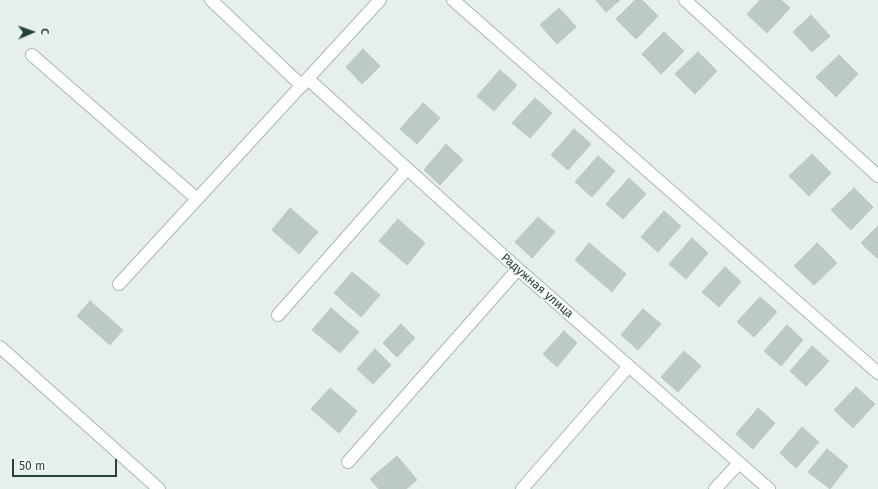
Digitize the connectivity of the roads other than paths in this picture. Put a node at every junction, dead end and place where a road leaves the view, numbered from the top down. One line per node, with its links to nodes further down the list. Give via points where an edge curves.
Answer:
1 (211, 0): 6 (street, Радужная улица)
2 (380, 0): 6 (street)
3 (453, 0): 15 (street)
4 (685, 0): 8 (street)
5 (32, 55): 9 (street)
6 (305, 83): 7 (street, Радужная улица); 9 (street)
7 (407, 169): 10 (street, Радужная улица); 12 (street)
8 (878, 176)
9 (197, 199): 11 (street)
10 (518, 269): 14 (street, Радужная улица); 16 (street)
11 (119, 284)
12 (278, 315)
13 (0, 347): 19 (street)
14 (629, 366): 17 (street, Радужная улица); 20 (street)
15 (878, 373)
16 (348, 462)
17 (739, 463): 18 (street, Радужная улица); 21 (street)
18 (768, 488)
19 (159, 489)
20 (522, 489)
21 (715, 489)

